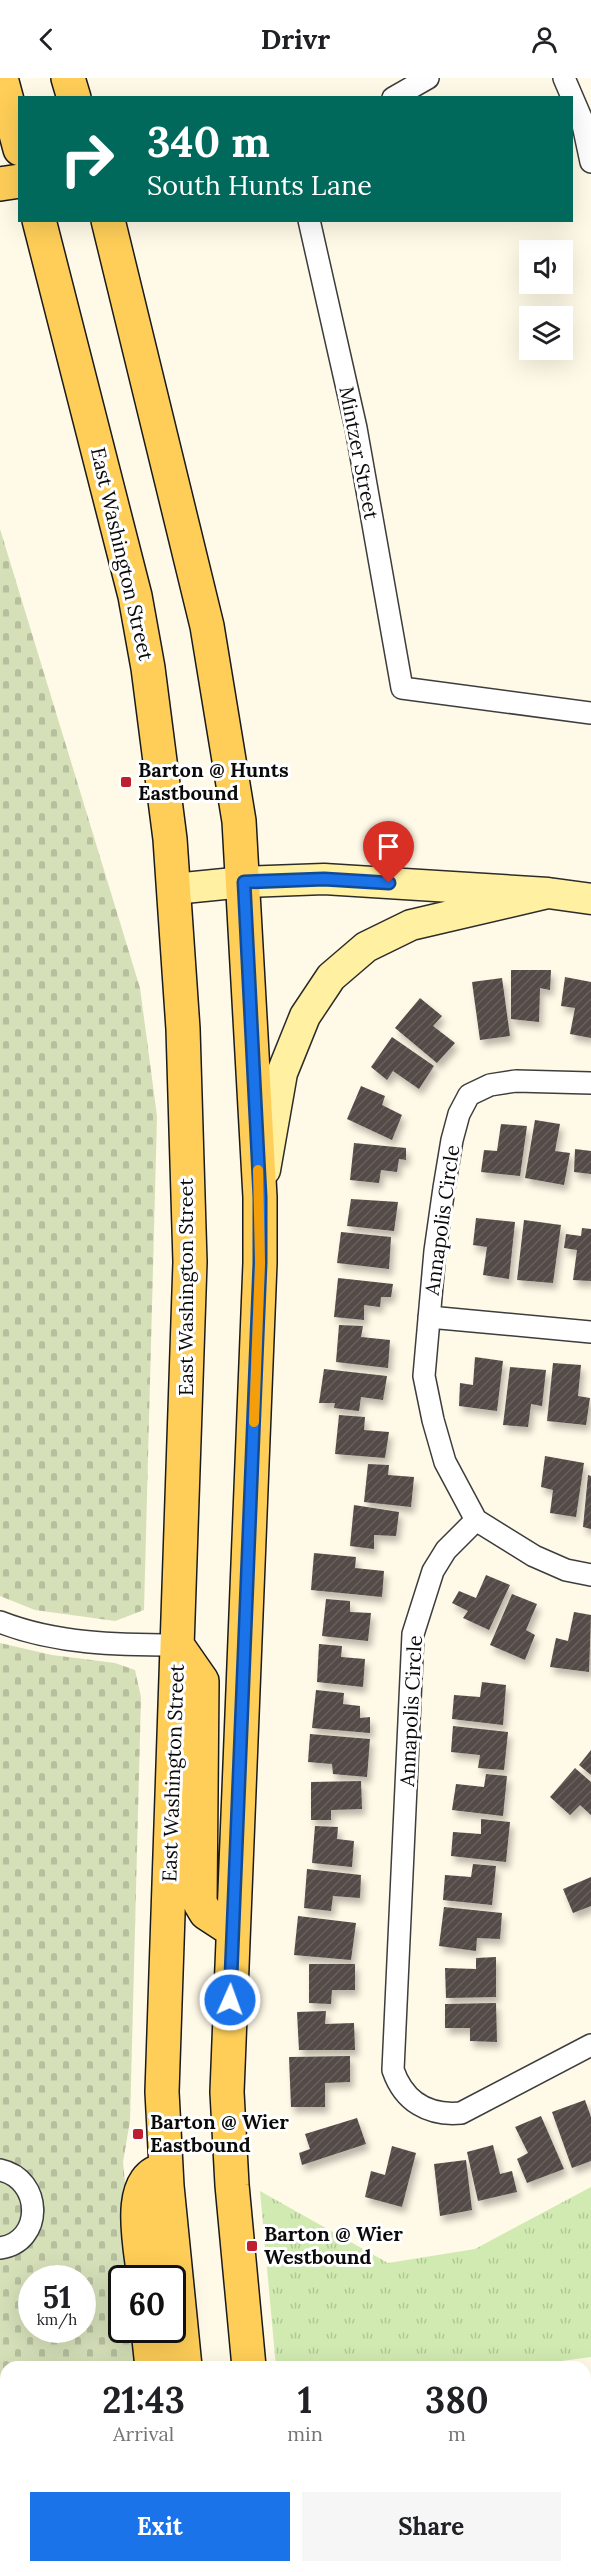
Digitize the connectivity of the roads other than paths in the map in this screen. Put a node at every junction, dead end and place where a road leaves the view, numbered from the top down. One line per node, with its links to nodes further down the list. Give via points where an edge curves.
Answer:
1 (0, 78): 9 (main road)
2 (68, 78): 5 (main road)
3 (428, 78): 6 (street)
4 (564, 78): 7 (street)
5 (73, 96)
6 (396, 96)
7 (572, 96)
8 (573, 99): 10 (street)
9 (18, 142)
10 (591, 162)
11 (18, 181): 12 (main road)
12 (0, 184)
13 (40, 222): 18 (main road, East Washington Street, via 135,596 148,668)
14 (108, 222): 17 (main road, via 207,626 239,821)
15 (309, 222): 16 (street, Mintzer Street, via 356,428 402,688)
16 (591, 712)
17 (244, 882): 18 (main road); 19 (main road, via 324,879); 22 (main road)
18 (174, 889): 28 (main road, East Washington Street, via 190,1262)
19 (548, 893): 20 (main road); 22 (main road, via 411,925 366,947 331,977 305,1016 282,1073)
20 (591, 899)
21 (591, 1083): 23 (street, Annapolis Circle, via 516,1081 490,1085 469,1095 452,1140)
22 (260, 1197): 29 (main road)
23 (429, 1317): 24 (street); 25 (street, Annapolis Circle, via 424,1376 433,1420 445,1461)
24 (591, 1332)
25 (476, 1520): 26 (street, via 534,1556 566,1570); 30 (street, Annapolis Circle, via 446,1550 433,1571 413,1634 393,2070 398,2085 410,2098 443,2115 461,2113)
26 (591, 1575)
27 (0, 1622): 28 (street, via 21,1631 105,1645)
28 (177, 1645): 29 (main road, via 202,1681 200,1903 206,1913); 32 (main road, East Washington Street, via 162,2092)
29 (232, 1930): 38 (main road, via 227,2092)
30 (591, 2045)
31 (0, 2170): 33 (street, via 25,2184 33,2208 26,2232)
32 (166, 2170): 34 (main road, via 150,2175 140,2194); 37 (main road, East Washington Street)
33 (0, 2248)
34 (143, 2265)
35 (149, 2343): 36 (main road)
36 (151, 2361)
37 (184, 2361)
38 (248, 2361)

